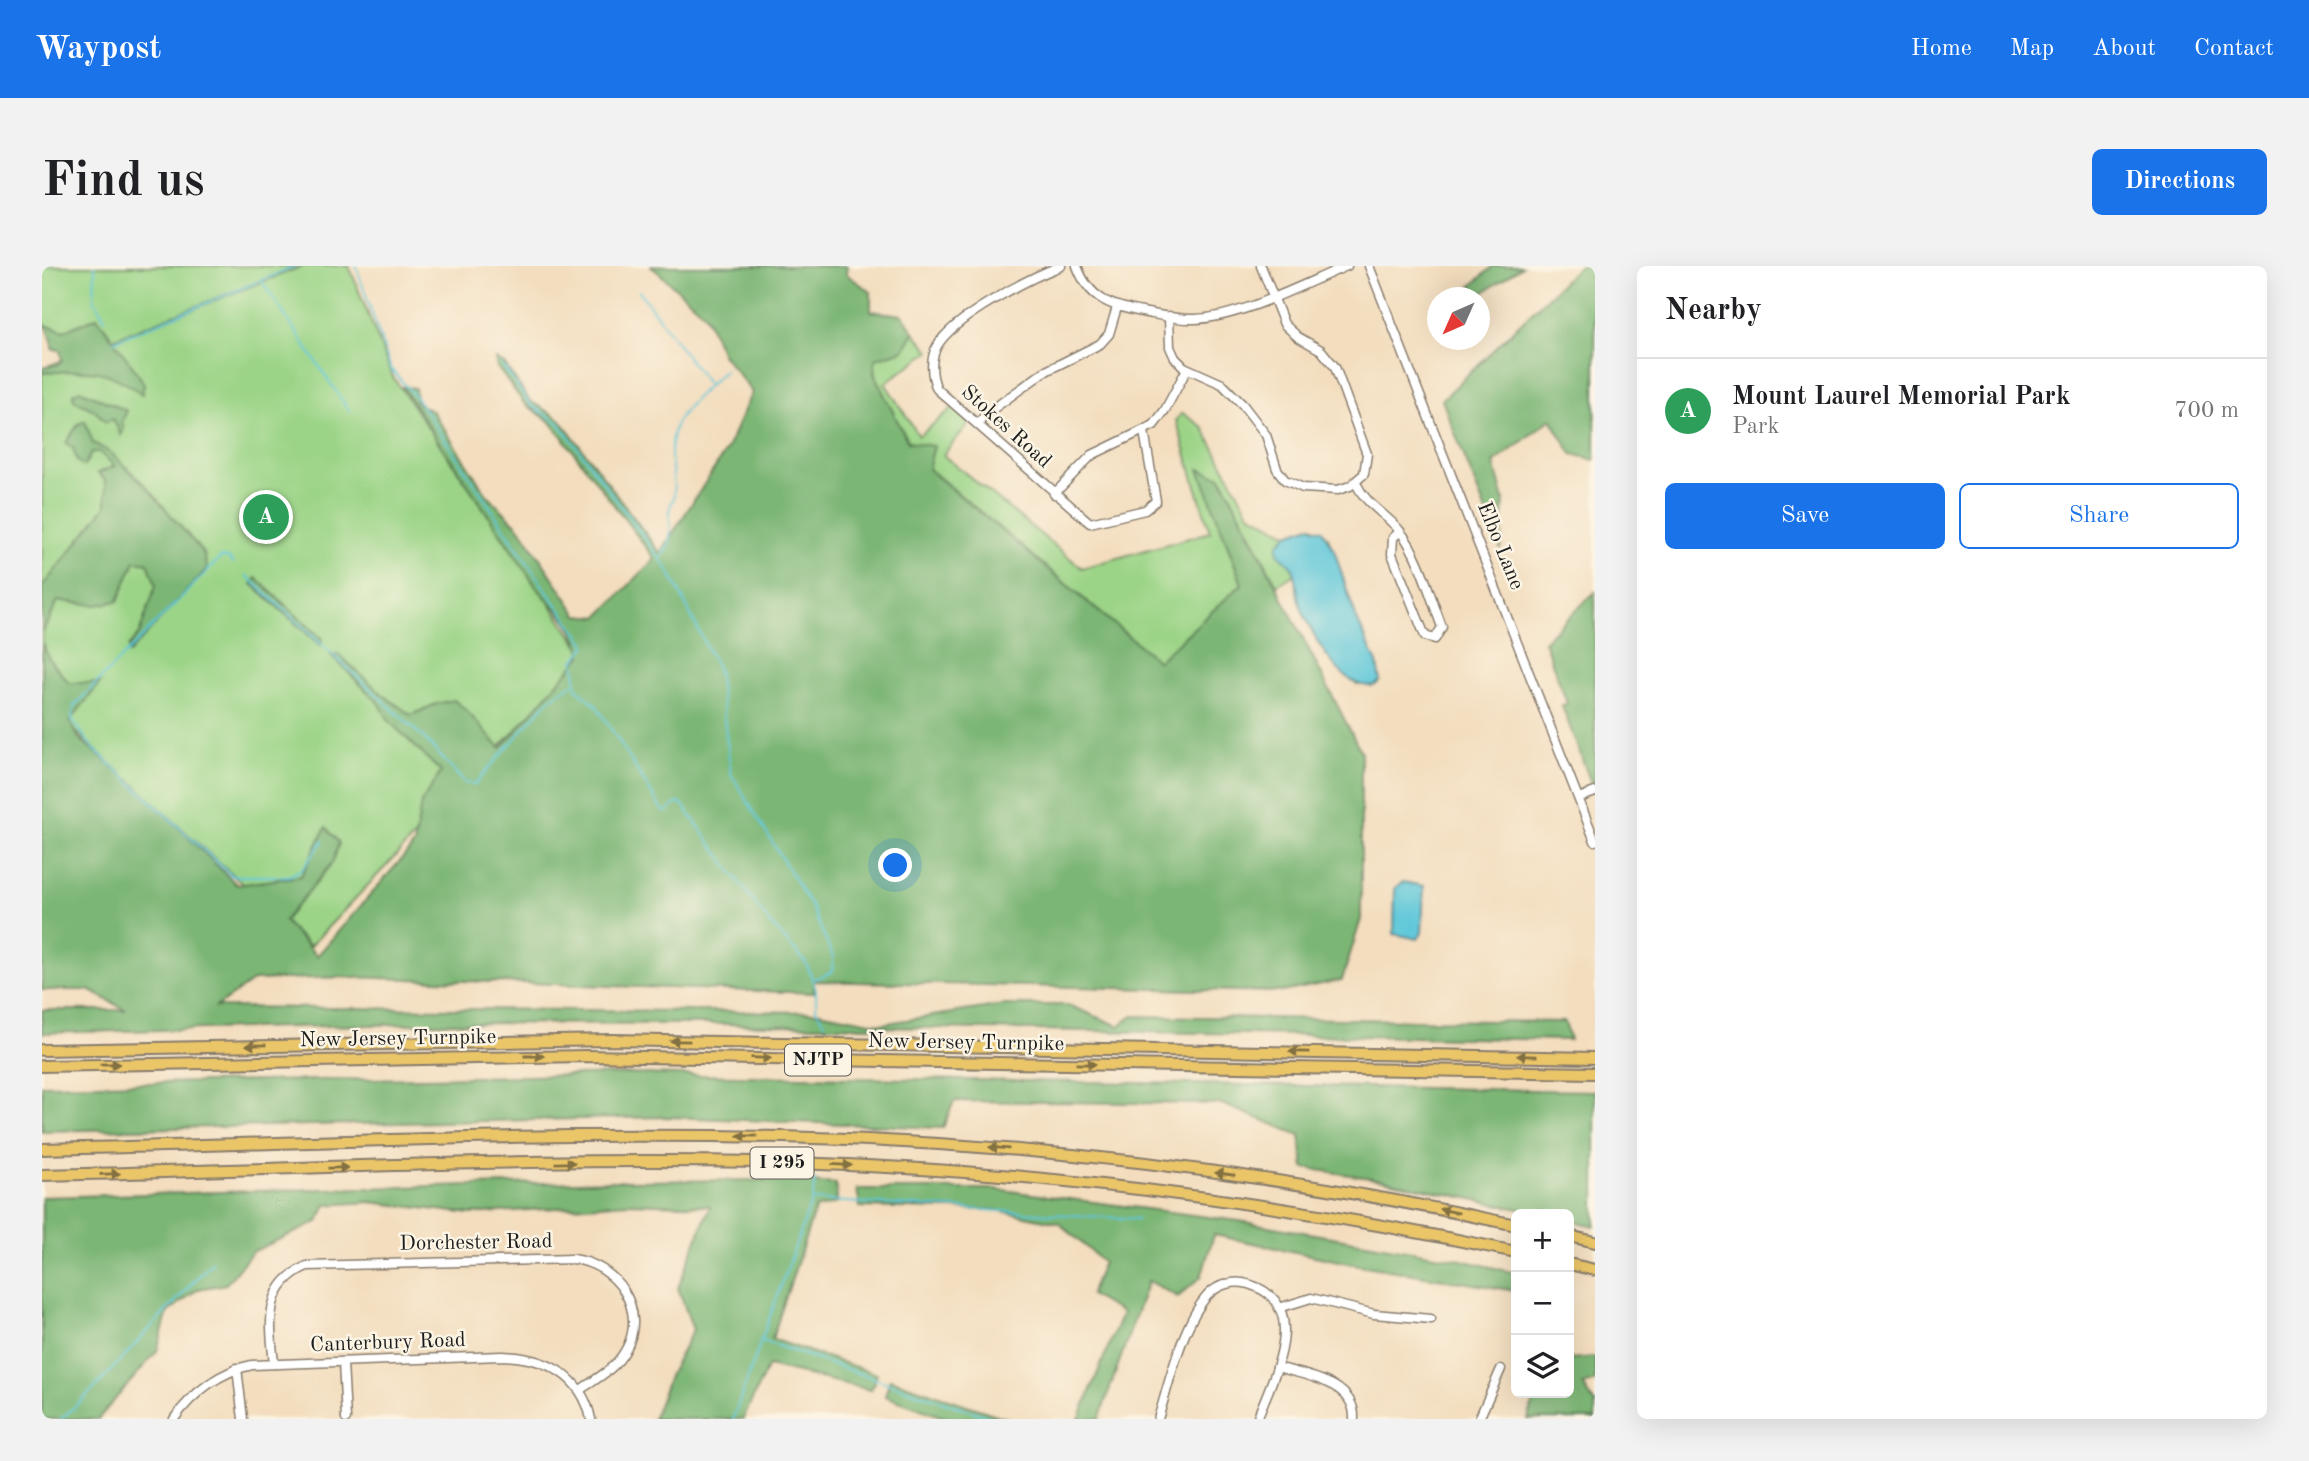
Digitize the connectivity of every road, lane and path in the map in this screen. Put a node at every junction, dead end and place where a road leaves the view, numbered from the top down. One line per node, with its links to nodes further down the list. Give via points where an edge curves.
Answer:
1 (1061, 266): 10 (street, Stokes Road, via 1013,286 937,346 932,367 937,389)
2 (1077, 266): 7 (street, via 1091,292)
3 (1261, 266): 6 (street)
4 (1347, 266): 6 (street)
5 (1370, 266): 16 (street, Elbo Lane)
6 (1272, 296): 8 (street, via 1213,317); 12 (street, via 1288,328 1321,350 1335,367 1366,447 1366,468)
7 (1117, 307): 8 (street); 10 (street, via 1109,334 1100,344 1044,372)
8 (1168, 316): 9 (street, via 1172,352)
9 (1187, 369): 11 (street, via 1162,415); 12 (street, via 1222,384 1243,405 1266,435 1277,469 1290,484 1331,490)
10 (978, 424): 13 (street, Stokes Road)
11 (1144, 431): 13 (street, via 1092,455); 13 (street, Stokes Road, via 1144,450 1157,497 1154,505 1090,523)
12 (1356, 483): 14 (street, via 1368,503)
13 (1054, 494)
14 (1400, 531): 14 (street, via 1442,627 1435,639 1425,636 1392,554 1393,538)
15 (1595, 792): 16 (street)
16 (1579, 798): 17 (street, Elbo Lane)
17 (1595, 841)
18 (42, 1050): 19 (highway, New Jersey Turnpike / NJTP, one-way to 18, via 621,1040)
19 (1595, 1058)
20 (42, 1066): 21 (highway, New Jersey Turnpike / NJTP, one-way to 21, via 599,1056)
21 (1595, 1073)
22 (42, 1149): 24 (highway, I 295, one-way to 22, via 1364,1195 1191,1169 866,1140 608,1136)
23 (42, 1175): 27 (highway, I 295, one-way to 27, via 628,1162 878,1167 1034,1178 1206,1198)
24 (1511, 1224)
25 (1574, 1237): 26 (highway)
26 (1595, 1242)
27 (1511, 1251)
28 (1574, 1265): 29 (highway)
29 (1595, 1270)
30 (1279, 1308): 31 (street, via 1311,1298 1374,1314); 34 (street, via 1285,1326); 42 (street, via 1249,1284 1227,1283 1213,1291 1193,1319)
31 (1431, 1319)
32 (343, 1362): 33 (street, Canterbury Road); 37 (street, Canterbury Road, via 522,1357 559,1369); 40 (street)
33 (274, 1364): 35 (street, Canterbury Road); 37 (street, Dorchester Road, via 273,1302 288,1277 307,1266 573,1259 595,1264 614,1277 634,1318 620,1359)
34 (1278, 1367): 43 (street); 44 (street, via 1338,1389 1351,1401)
35 (237, 1368): 38 (street, Canterbury Road, via 194,1396); 39 (street)
36 (1501, 1369): 45 (street)
37 (580, 1390): 41 (street, Canterbury Road)
38 (174, 1419)
39 (243, 1419)
40 (346, 1419)
41 (592, 1419)
42 (1158, 1419)
43 (1257, 1419)
44 (1354, 1419)
45 (1479, 1419)

